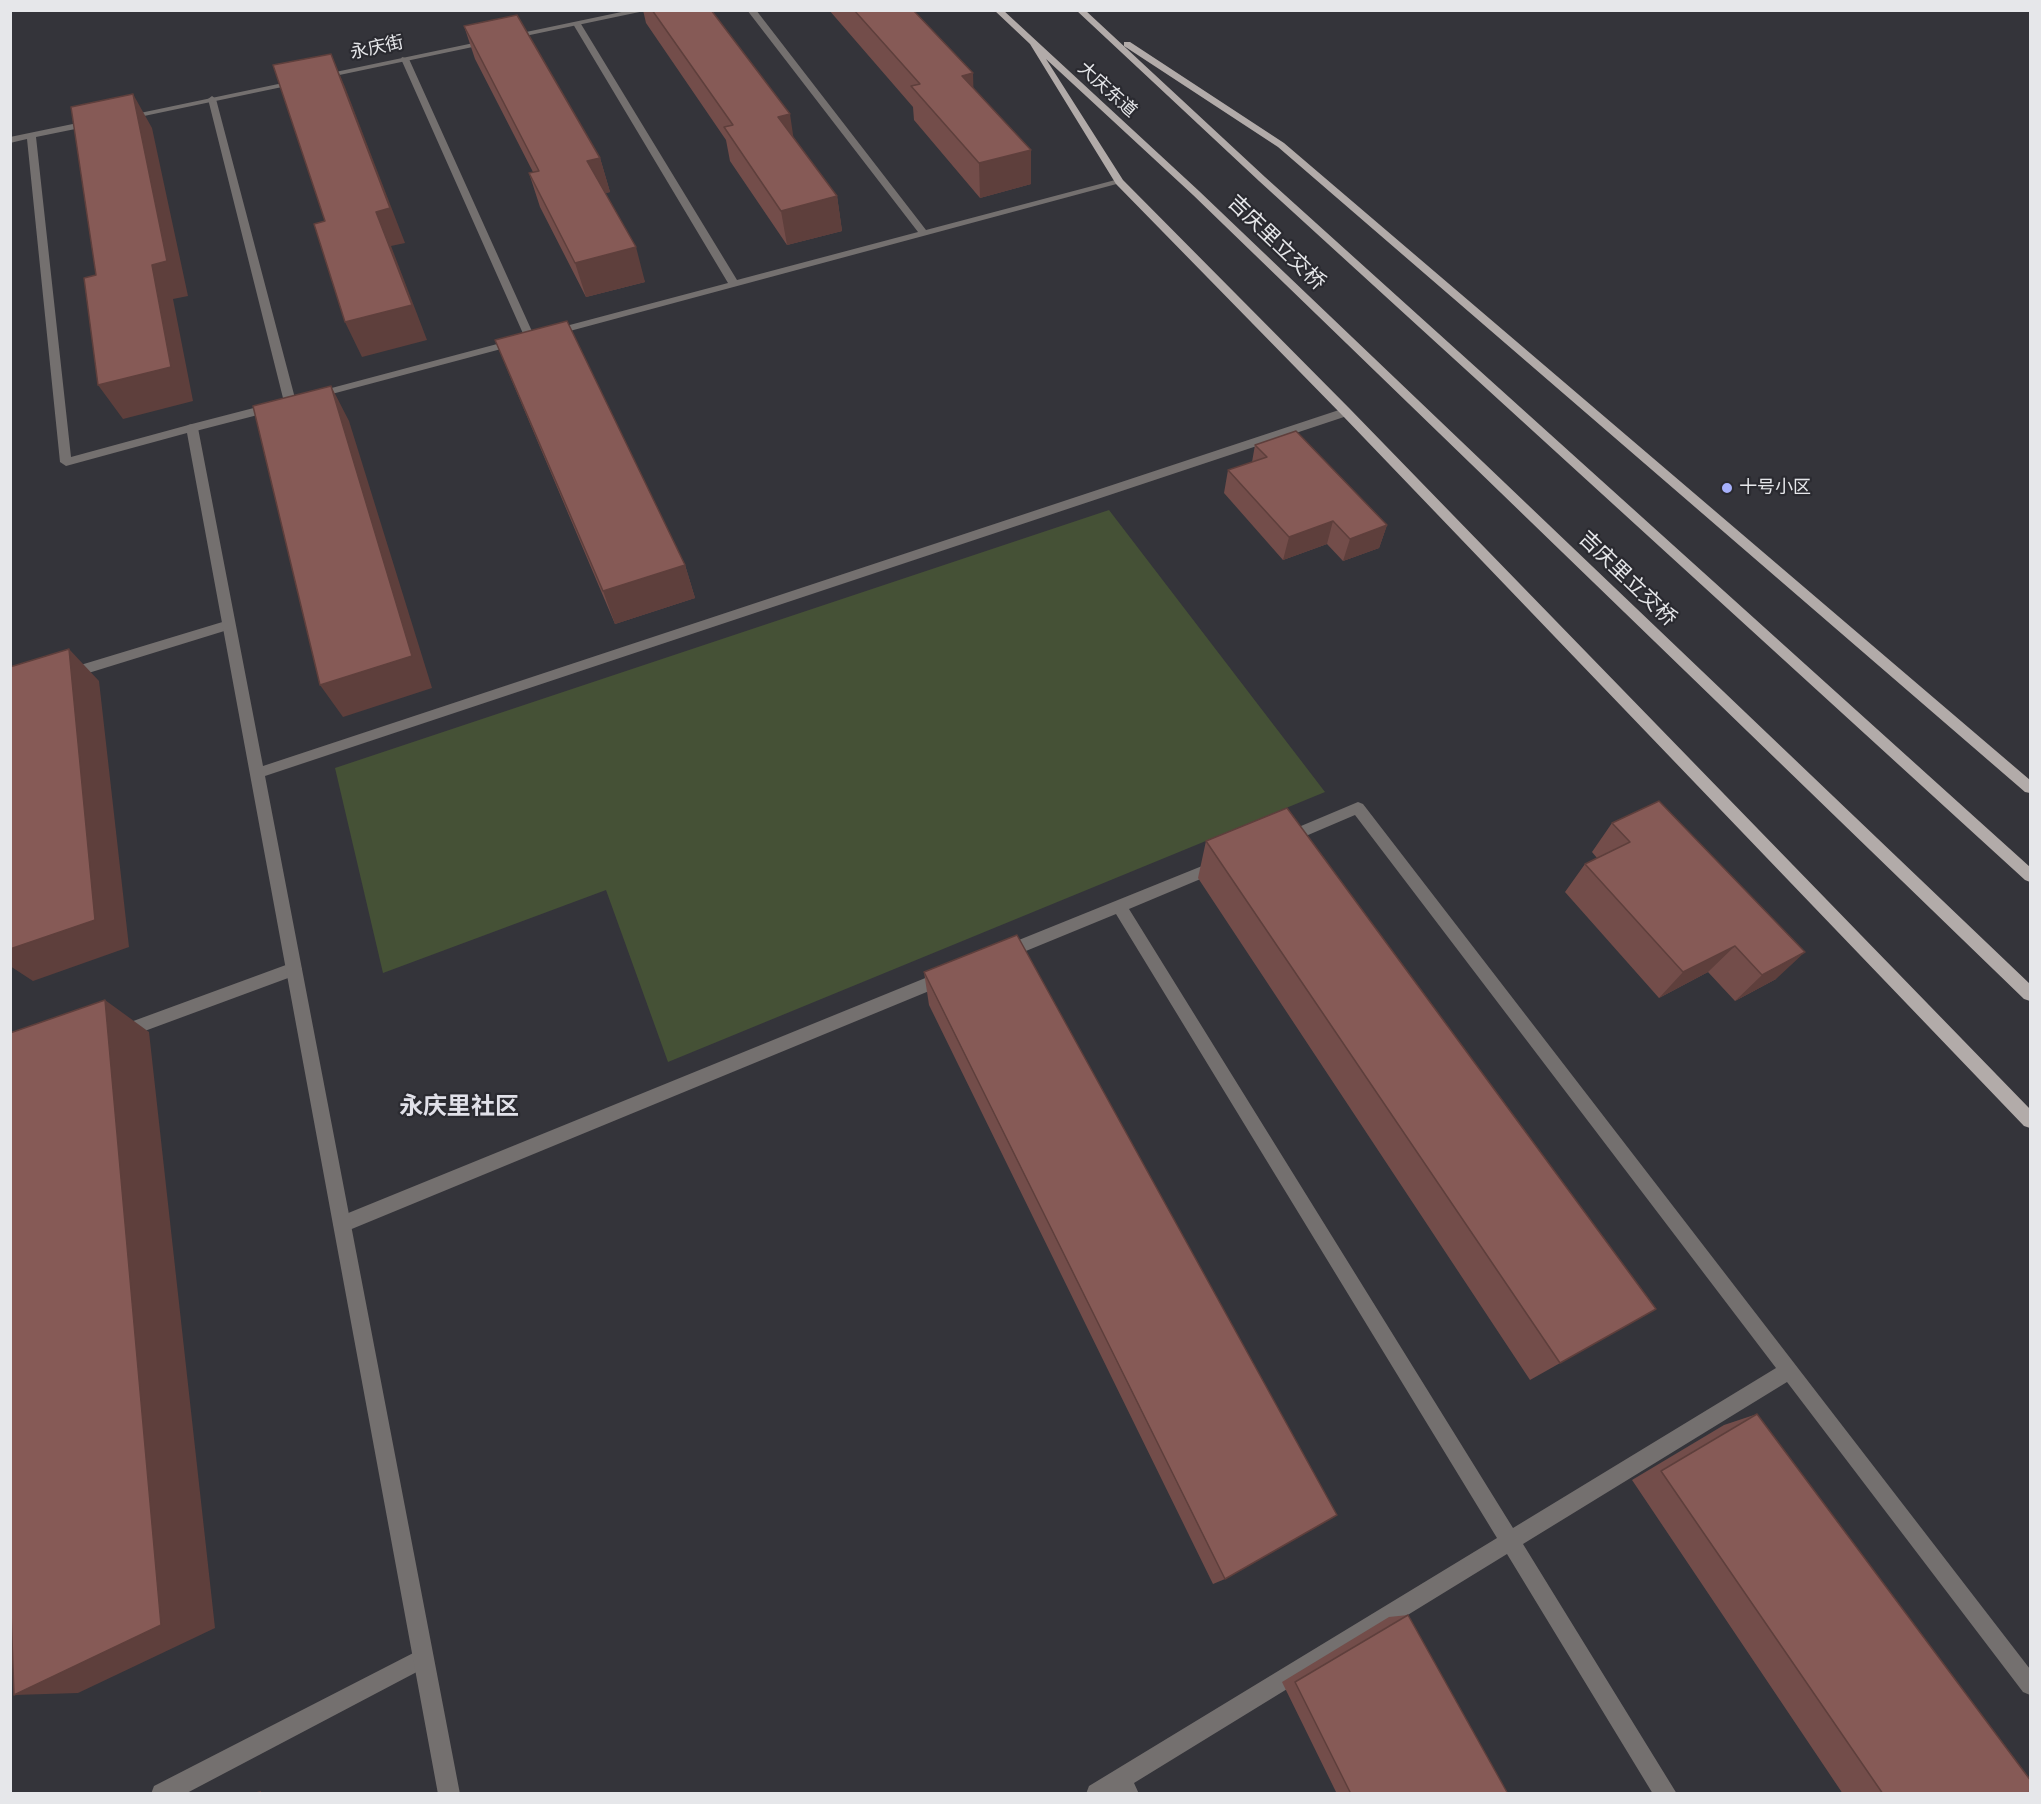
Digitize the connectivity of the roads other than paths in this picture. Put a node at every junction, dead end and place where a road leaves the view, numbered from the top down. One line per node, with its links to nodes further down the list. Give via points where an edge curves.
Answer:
1 (645, 10): 6 (street, 永庆街)
2 (751, 10): 17 (street)
3 (998, 10): 7 (main road, 大庆东道)
4 (1080, 10): 5 (main road, 大庆东道)
5 (1092, 21): 14 (main road, 大庆东道); 26 (main road, via 1281,145)
6 (577, 24): 8 (street, 永庆街); 18 (street)
7 (1033, 45): 15 (main road); 16 (main road, 大庆东道)
8 (405, 60): 9 (street, 永庆街); 19 (street)
9 (212, 99): 10 (street, 永庆街); 20 (street)
10 (110, 120)
11 (99, 122): 12 (street)
12 (31, 136): 13 (street); 22 (street, via 66,462)
13 (10, 140)
14 (1262, 179): 29 (main road, 吉庆里立交桥)
15 (1119, 182): 17 (street); 21 (main road)
16 (1196, 193): 34 (main road, 吉庆里立交桥)
17 (924, 234): 18 (street)
18 (734, 284): 19 (street)
19 (530, 338): 20 (street)
20 (290, 402): 22 (street)
21 (1346, 412): 25 (street); 36 (main road)
22 (192, 428): 23 (street)
23 (229, 625): 24 (street); 25 (street)
24 (54, 678)
25 (258, 773): 32 (street)
26 (2031, 788)
27 (1271, 844): 38 (street, via 1358,808)
28 (1228, 862): 30 (street)
29 (2031, 876)
30 (1119, 906): 31 (street); 39 (street)
31 (986, 961)
32 (294, 969): 35 (street); 37 (street)
33 (964, 970): 37 (street)
34 (2031, 994)
35 (109, 1037)
36 (2031, 1120)
37 (342, 1224): 40 (street)
38 (1789, 1370): 39 (street); 41 (street)
39 (1509, 1541): 42 (street); 46 (street)
40 (423, 1658): 43 (street); 44 (street)
41 (2031, 1685)
42 (1124, 1786): 45 (street)
43 (162, 1794)
44 (449, 1794)
45 (1097, 1794)
46 (1666, 1794)

